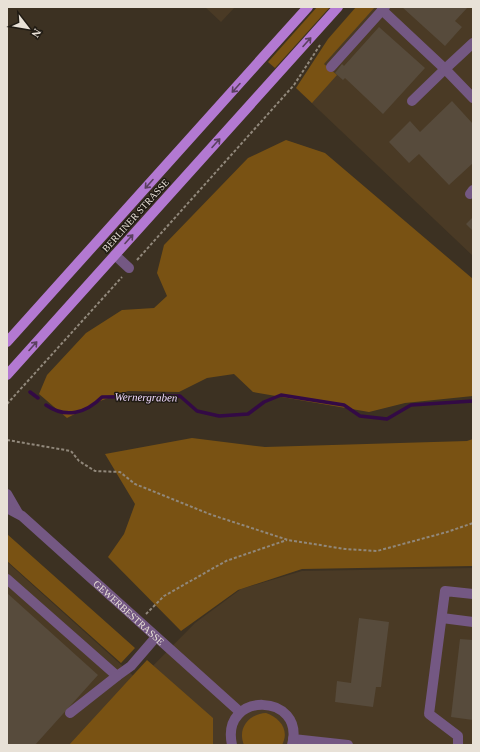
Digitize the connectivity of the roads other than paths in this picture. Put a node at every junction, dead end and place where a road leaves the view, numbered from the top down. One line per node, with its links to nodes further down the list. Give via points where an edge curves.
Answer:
1 (308, 7): 11 (main road, BERLINER STRASSE, one-way to 11)
2 (338, 7): 9 (main road, BERLINER STRASSE, one-way to 2)
3 (384, 9): 5 (street); 6 (street)
4 (473, 42): 6 (street)
5 (331, 67)
6 (445, 70): 7 (street); 8 (street)
7 (473, 98)
8 (412, 101)
9 (115, 255): 10 (street); 12 (main road, BERLINER STRASSE, one-way to 9)
10 (129, 268)
11 (7, 342)
12 (7, 375)
13 (7, 494): 15 (street, GEWERBESTRASSE)
14 (7, 508): 15 (street, GEWERBESTRASSE)
15 (18, 513): 20 (street, GEWERBESTRASSE)
16 (7, 579): 21 (street)
17 (473, 594): 18 (street, via 445,591)
18 (442, 618): 19 (street); 27 (street, via 429,714 458,736)
19 (473, 622)
20 (156, 637): 21 (street); 22 (street, GEWERBESTRASSE)
21 (118, 676): 23 (street)
22 (240, 712): 24 (street, via 259,704 275,707 289,720); 25 (street, via 232,728)
23 (70, 713)
24 (293, 742): 26 (street)
25 (232, 745)
26 (348, 745)
27 (458, 745)

